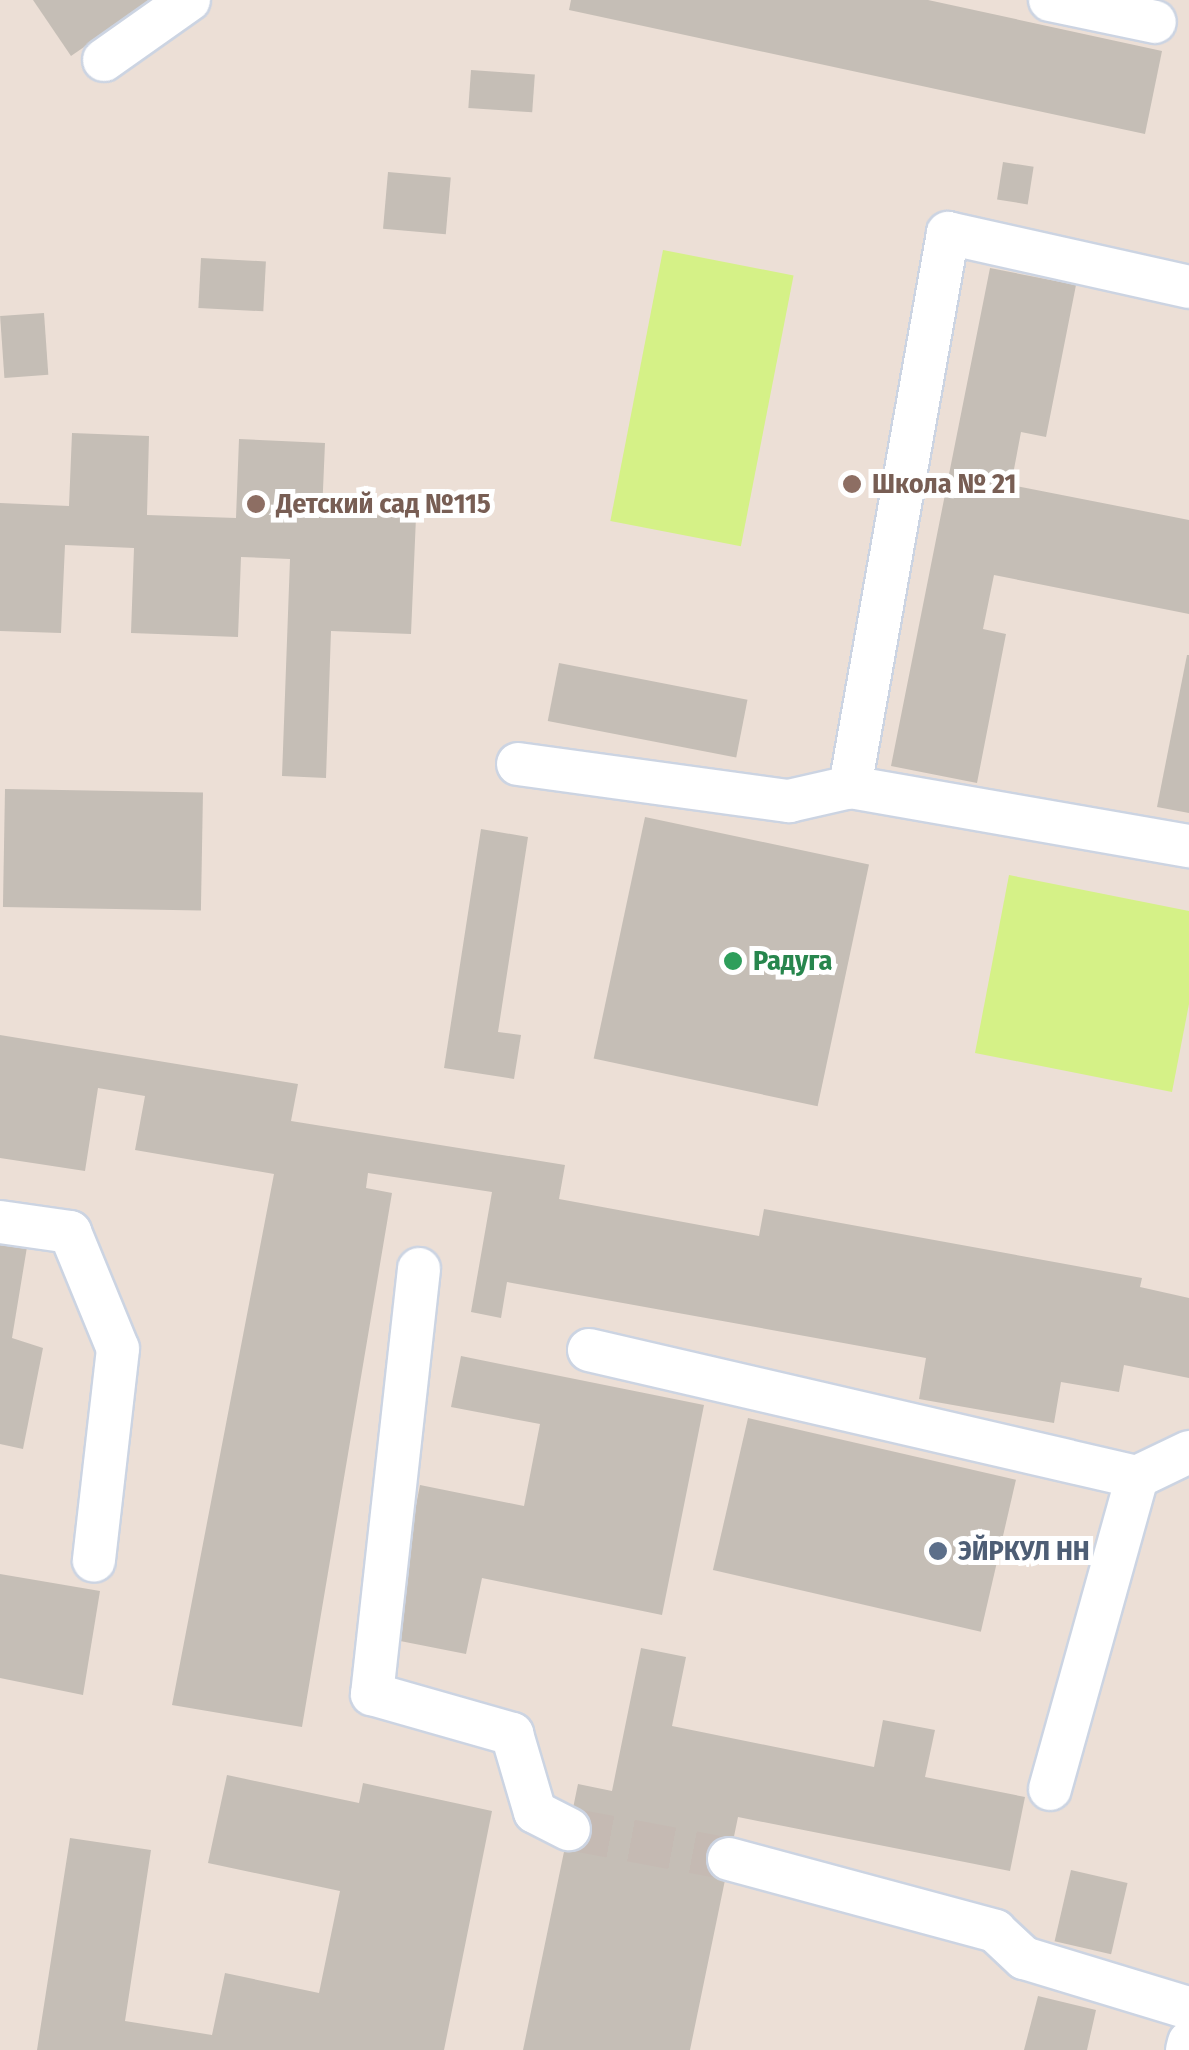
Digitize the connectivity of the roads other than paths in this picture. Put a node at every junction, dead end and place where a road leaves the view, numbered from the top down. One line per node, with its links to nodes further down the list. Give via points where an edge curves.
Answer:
1 (189, 0): 4 (street)
2 (1050, 0): 3 (street)
3 (1156, 22)
4 (104, 60)
5 (1189, 287): 7 (street, via 948,233)
6 (518, 764): 7 (street, via 789,801)
7 (850, 788): 8 (street)
8 (1189, 846)
9 (0, 1222): 14 (street, via 70,1232 118,1349)
10 (419, 1269): 16 (street, via 372,1694 512,1734 535,1812)
11 (589, 1350): 13 (street)
12 (1189, 1452): 13 (street)
13 (1137, 1477): 15 (street)
14 (94, 1561)
15 (1050, 1788)
16 (568, 1829)
17 (729, 1860): 18 (street, via 995,1931 1024,1958)
18 (1189, 2008)
19 (1189, 2042): 20 (street)
20 (1188, 2050)

